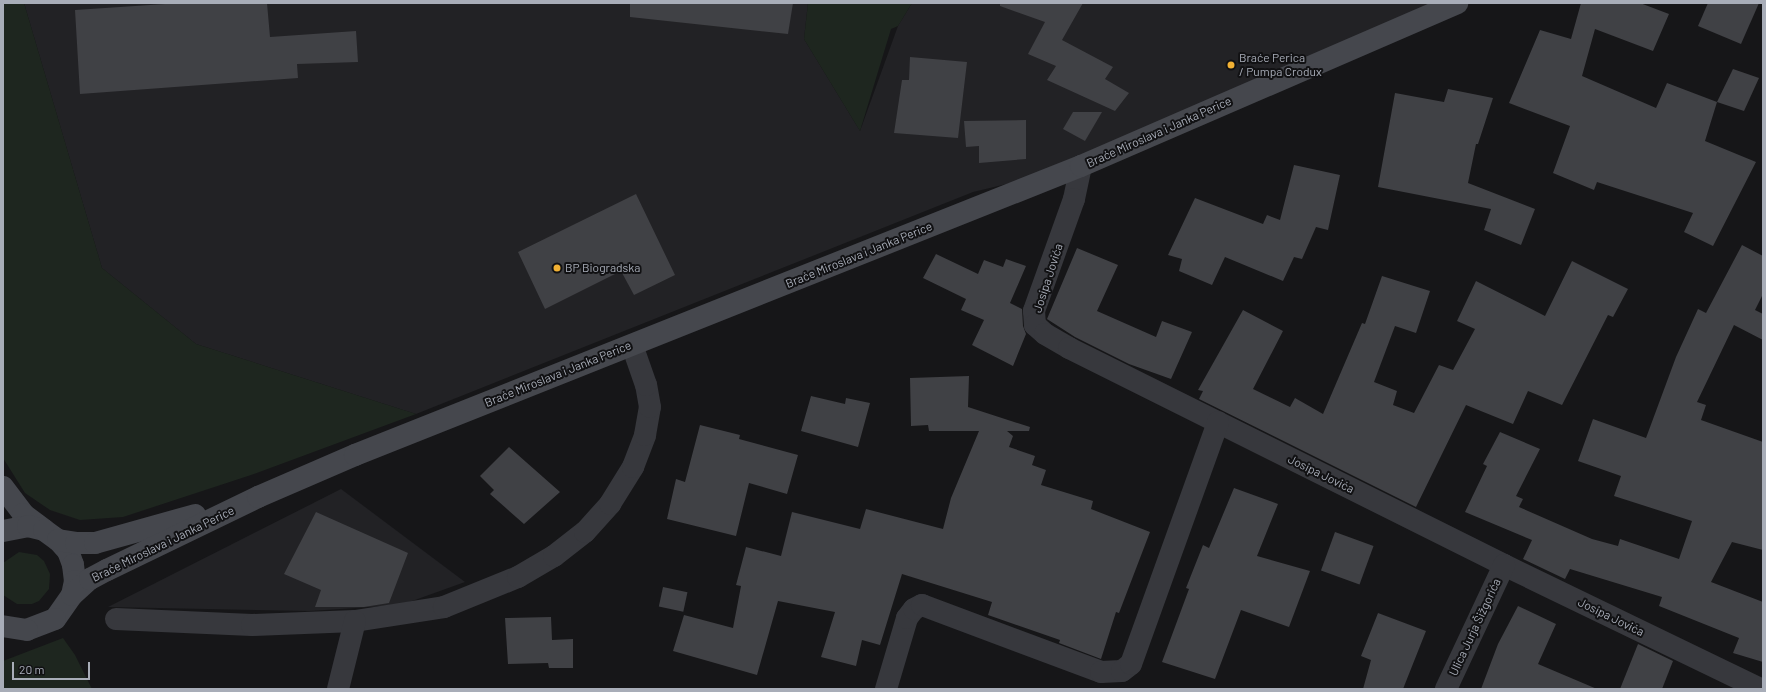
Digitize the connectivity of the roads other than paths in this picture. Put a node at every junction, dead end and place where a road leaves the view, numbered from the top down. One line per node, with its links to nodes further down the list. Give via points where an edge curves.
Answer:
1 (1457, 3): 2 (main road, Braće Miroslava i Janka Perice)
2 (1081, 166): 3 (main road, Braće Miroslava i Janka Perice); 4 (street, Josipa Jovića, via 1074,199 1034,311 1035,325 1069,348)
3 (632, 345): 6 (main road, Braće Miroslava i Janka Perice, via 355,455); 12 (street, via 646,384 650,407 645,435 633,467 610,504 585,532 554,556 518,577 483,592 436,608)
4 (1218, 422): 9 (street, Josipa Jovića); 15 (street, via 1131,664 1122,671 1101,672 922,605 914,609 907,618)
5 (3, 487): 8 (main road, via 23,514)
6 (258, 497): 8 (main road, Braće Miroslava i Janka Perice, via 95,543 76,543); 10 (main road, Braće Miroslava i Janka Perice, via 90,579)
7 (3, 531): 8 (main road, Braće Miroslava i Janka Perice, via 28,526)
8 (51, 535): 10 (main road, via 68,551 74,565 75,581)
9 (1504, 565): 16 (street, Ulica Jurja Šižgorića); 17 (street, Josipa Jovića)
10 (72, 596): 13 (main road, Braće Miroslava i Janka Perice, via 55,619 27,630)
11 (116, 620): 12 (street, via 252,625)
12 (355, 621): 14 (street)
13 (6, 628)
14 (338, 689)
15 (886, 689)
16 (1446, 689)
17 (1760, 689)

